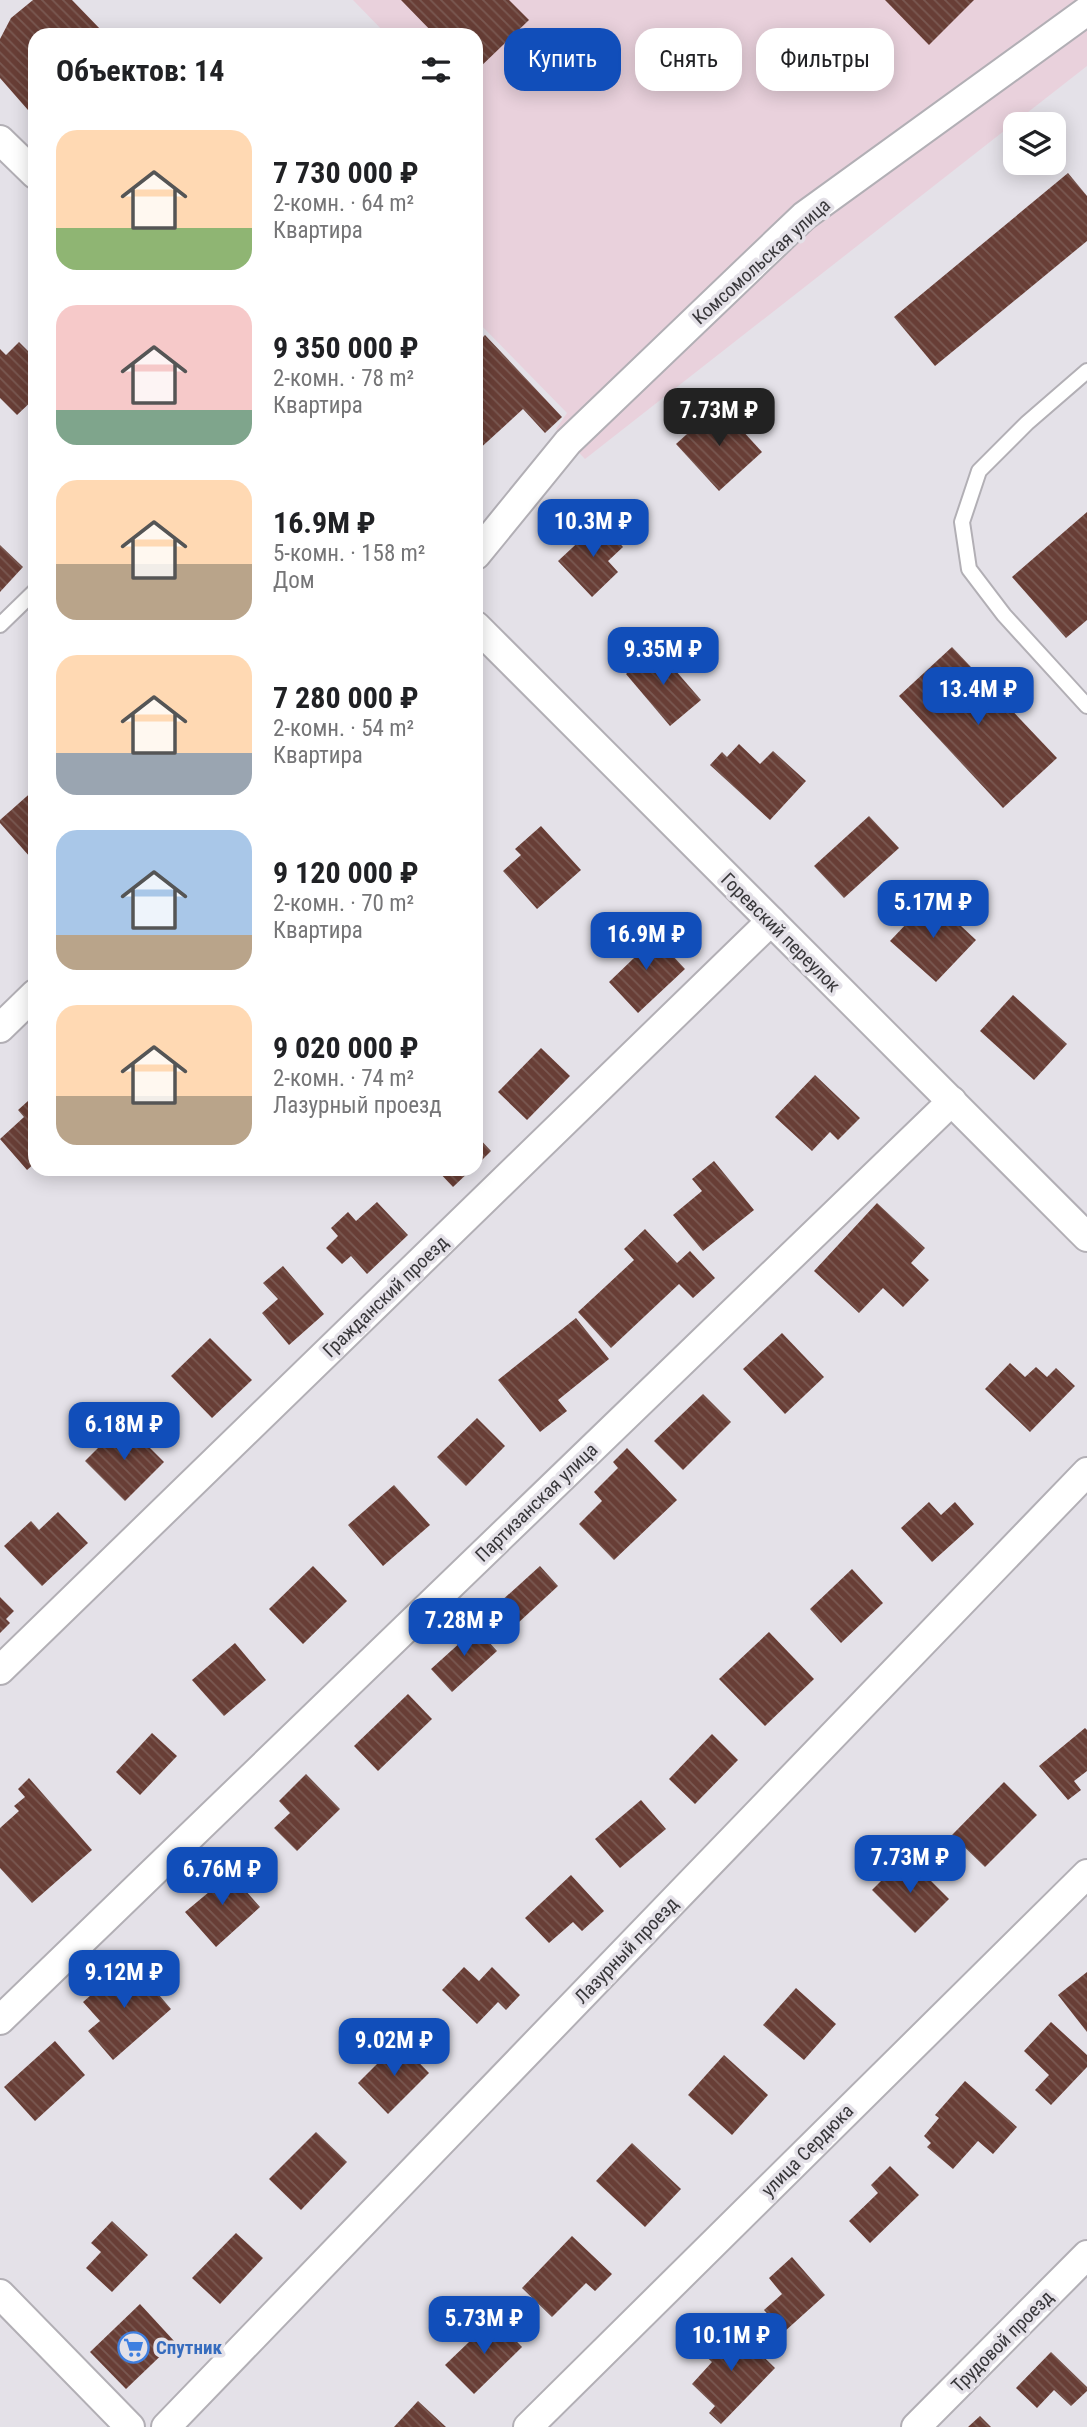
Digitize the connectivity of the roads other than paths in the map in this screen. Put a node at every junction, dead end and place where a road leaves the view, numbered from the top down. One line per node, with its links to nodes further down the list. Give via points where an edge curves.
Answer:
1 (1087, 12): 5 (street, Комсомольская улица, via 804,216 568,442)
2 (0, 140): 3 (street)
3 (28, 167)
4 (1087, 371): 9 (lane, via 979,471 962,522 969,569 1004,615)
5 (483, 546)
6 (28, 598): 7 (lane)
7 (0, 625)
8 (483, 633): 10 (street, Горевский переулок)
9 (1087, 706)
10 (771, 921): 13 (street, Горевский переулок); 16 (street, Гражданский проезд)
11 (28, 1001): 12 (street)
12 (0, 1028)
13 (952, 1101): 14 (street, Горевский переулок); 18 (street, Партизанская улица)
14 (1087, 1237)
15 (1087, 1472): 22 (street, Лазурный проезд)
16 (0, 1670)
17 (1087, 1874): 23 (street, улица Сердюка)
18 (0, 2020)
19 (1087, 2255): 24 (street, Трудовой проезд)
20 (0, 2294): 21 (street)
21 (130, 2427)
22 (166, 2427)
23 (528, 2427)
24 (916, 2427)

